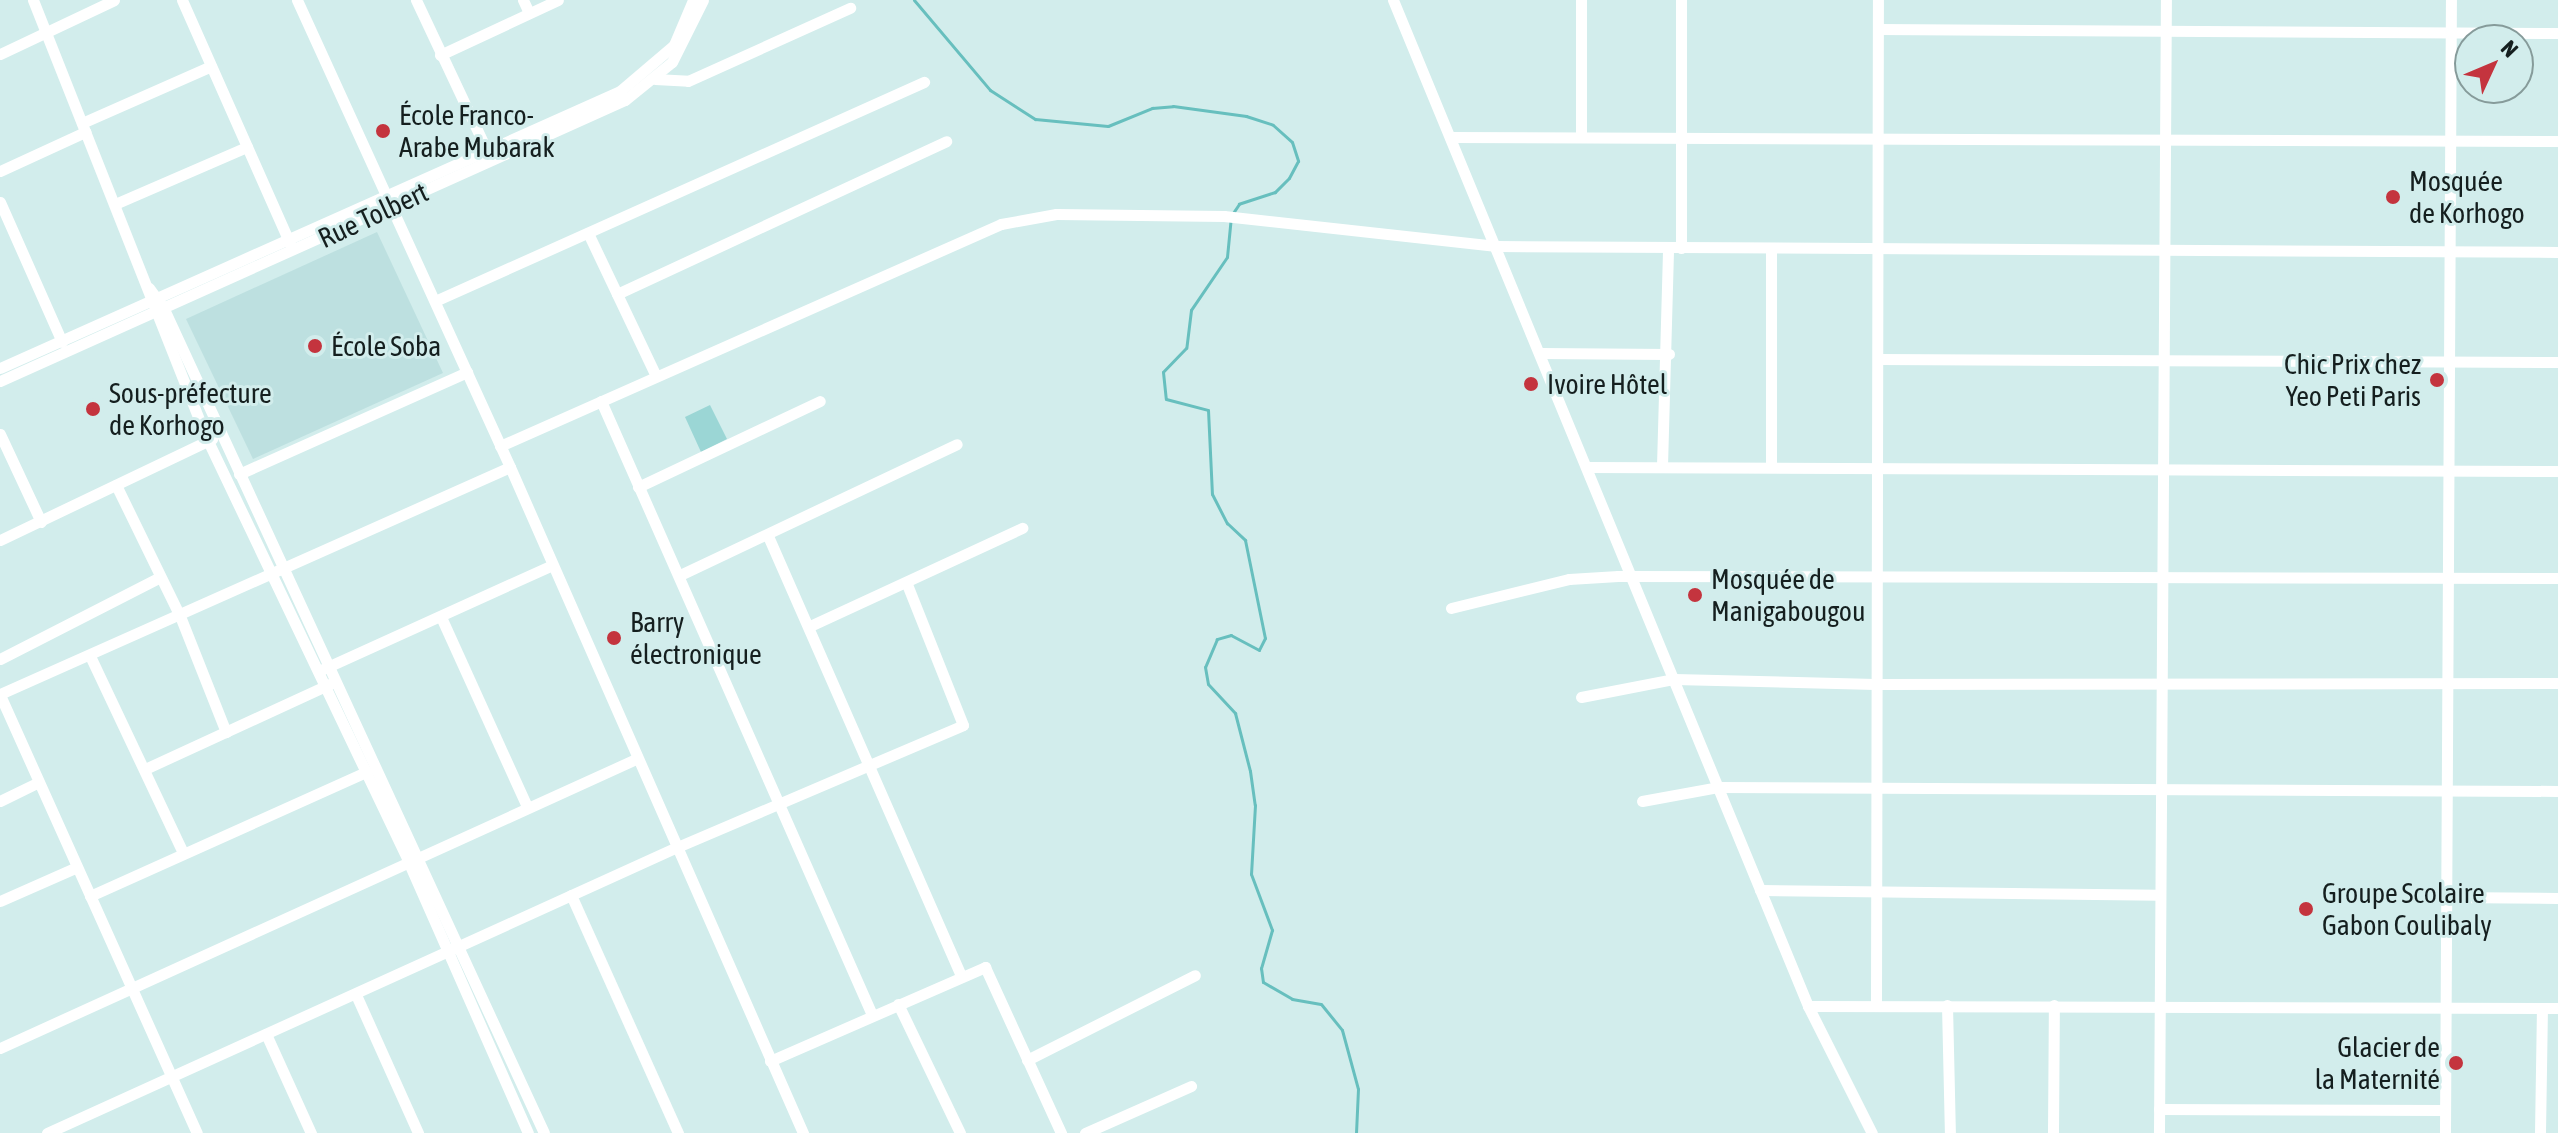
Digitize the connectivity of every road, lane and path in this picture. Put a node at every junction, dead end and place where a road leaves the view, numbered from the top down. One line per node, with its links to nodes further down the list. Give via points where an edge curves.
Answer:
1 (33, 0): 19 (street)
2 (114, 0): 19 (street)
3 (182, 0): 25 (street)
4 (297, 0): 40 (street)
5 (416, 0): 24 (street)
6 (523, 0): 17 (street)
7 (558, 0): 17 (street)
8 (693, 0): 38 (street, Rue Tolbert, via 674,45 635,82)
9 (703, 0): 26 (street, Rue Tolbert, via 680,50)
10 (1393, 0): 30 (street)
11 (1581, 0): 29 (street)
12 (1681, 0): 31 (street)
13 (1878, 0): 18 (street)
14 (2166, 0): 22 (street)
15 (2451, 0): 20 (street)
16 (850, 8): 26 (street, via 688,81)
17 (529, 13): 24 (street)
18 (1878, 29): 22 (street); 32 (street)
19 (46, 32): 23 (street); 28 (street)
20 (2450, 33): 21 (street); 22 (street); 33 (street)
21 (2558, 33)
22 (2164, 34): 36 (street)
23 (0, 54)
24 (440, 55): 38 (street)
25 (211, 66): 28 (street); 37 (street)
26 (655, 79): 40 (street, Rue Tolbert, via 625,100)
27 (924, 82): 43 (street)
28 (84, 127): 39 (street); 42 (street)
29 (1581, 135): 30 (street); 31 (street)
30 (1450, 137): 44 (street)
31 (1682, 137): 32 (street); 47 (street)
32 (1878, 139): 36 (street); 49 (street)
33 (2449, 140): 35 (street); 36 (street); 51 (street)
34 (946, 141): 53 (street)
35 (2558, 141)
36 (2163, 142): 50 (street)
37 (247, 147): 42 (street); 46 (street)
38 (487, 151): 40 (street, Rue Tolbert)
39 (0, 171)
40 (389, 201): 46 (street, Rue Tolbert); 54 (street)
41 (0, 202): 56 (street)
42 (115, 204): 55 (street)
43 (588, 233): 53 (street); 54 (street)
44 (1496, 246): 45 (street); 57 (street); 65 (street, via 1224,216 1056,214 1001,224)
45 (1668, 247): 47 (street); 58 (street)
46 (292, 248): 55 (street, Rue Tolbert)
47 (1681, 248): 48 (street)
48 (1771, 248): 49 (street); 76 (street)
49 (1878, 249): 50 (street); 59 (street)
50 (2162, 250): 51 (street); 60 (street)
51 (2449, 251): 52 (street); 61 (street)
52 (2558, 252)
53 (617, 294): 65 (street)
54 (435, 301): 64 (street)
55 (157, 307): 56 (street, Rue Tolbert); 66 (street, Rue Tolbert); 70 (street)
56 (62, 342): 63 (street, Rue Tolbert)
57 (1540, 353): 58 (street); 75 (street)
58 (1669, 354): 73 (street)
59 (1878, 359): 60 (street); 77 (street)
60 (2164, 360): 61 (street); 78 (street)
61 (2448, 362): 62 (street); 79 (street)
62 (2558, 362)
63 (0, 368)
64 (467, 372): 72 (street); 81 (street)
65 (656, 376): 67 (street)
66 (0, 381)
67 (601, 401): 72 (street); 83 (street)
68 (820, 401): 83 (street)
69 (0, 434): 84 (street)
70 (214, 438): 81 (street); 82 (street); 89 (street)
71 (957, 444): 86 (street)
72 (500, 446): 74 (street)
73 (1662, 466): 75 (street); 76 (street)
74 (510, 467): 88 (street); 89 (street)
75 (1587, 467): 92 (street)
76 (1771, 467): 77 (street)
77 (1876, 468): 78 (street); 93 (street)
78 (2163, 469): 79 (street); 94 (street)
79 (2448, 470): 80 (street); 95 (street)
80 (2558, 471)
81 (239, 474): 89 (street)
82 (116, 485): 84 (street); 91 (street)
83 (638, 487): 90 (street)
84 (41, 522): 87 (street)
85 (1022, 528): 97 (street)
86 (768, 536): 90 (street); 101 (street)
87 (0, 540)
88 (552, 565): 100 (street); 114 (street)
89 (277, 571): 99 (street); 104 (street)
90 (680, 575): 126 (street)
91 (160, 577): 99 (street); 103 (street)
92 (1634, 577): 93 (street); 98 (street, via 1569,579); 105 (street)
93 (1877, 577): 94 (street); 109 (street)
94 (2162, 577): 95 (street); 110 (street)
95 (2447, 578): 96 (street); 106 (street)
96 (2558, 578)
97 (907, 584): 101 (street); 115 (street, via 963,725)
98 (1451, 608)
99 (180, 616): 102 (street); 113 (street)
100 (441, 617): 104 (street); 127 (street)
101 (810, 626): 115 (street)
102 (91, 658): 111 (street); 116 (street)
103 (0, 659)
104 (322, 670): 108 (street)
105 (1674, 679): 109 (street); 112 (street); 119 (street)
106 (2447, 681): 107 (street); 110 (street); 122 (street)
107 (2558, 683)
108 (329, 684): 113 (street); 117 (street); 130 (street)
109 (1875, 684): 110 (street); 120 (street)
110 (2162, 684): 121 (street)
111 (0, 695): 118 (street)
112 (1581, 697)
113 (226, 732): 116 (street)
114 (636, 759): 127 (street); 128 (street)
115 (869, 764): 126 (street); 141 (street)
116 (145, 769): 129 (street)
117 (366, 772): 129 (street); 130 (street)
118 (39, 782): 124 (street); 131 (street)
119 (1718, 787): 120 (street); 125 (street); 132 (street)
120 (1877, 788): 121 (street); 133 (street)
121 (2161, 790): 122 (street); 135 (street)
122 (2446, 791): 123 (street); 137 (street)
123 (2558, 791)
124 (0, 801)
125 (1642, 801)
126 (780, 803): 128 (street); 154 (street)
127 (527, 807): 130 (street)
128 (675, 848): 134 (street); 158 (street)
129 (183, 853): 136 (street)
130 (413, 858): 140 (street); 143 (street)
131 (77, 867): 136 (street); 139 (street)
132 (1760, 890): 133 (street); 150 (street)
133 (1876, 893): 135 (street); 146 (street)
134 (571, 895): 140 (street); 169 (street)
135 (2158, 895): 149 (street)
136 (90, 896): 143 (street)
137 (2446, 897): 138 (street); 151 (street)
138 (2558, 898)
139 (0, 901)
140 (454, 951): 144 (street); 167 (street); 168 (street)
141 (961, 975): 145 (street); 157 (street, via 979,966 990,971)
142 (1195, 975): 157 (street)
143 (131, 987): 156 (street); 159 (street)
144 (357, 997): 155 (street); 166 (street)
145 (898, 1004): 154 (street); 171 (street)
146 (1876, 1004): 147 (street); 150 (street)
147 (1947, 1005): 148 (street); 175 (street)
148 (2054, 1005): 149 (street); 176 (street)
149 (2160, 1005): 151 (street); 161 (street)
150 (1808, 1006): 174 (street)
151 (2445, 1007): 152 (street); 162 (street)
152 (2542, 1008): 153 (street); 179 (street)
153 (2558, 1008)
154 (872, 1015): 158 (street)
155 (266, 1034): 159 (street); 165 (street)
156 (0, 1048)
157 (1027, 1060): 172 (street)
158 (770, 1061): 170 (street)
159 (172, 1077): 163 (street); 164 (street)
160 (1191, 1086): 173 (street)
161 (2159, 1109): 162 (street); 177 (street)
162 (2444, 1110): 178 (street)
163 (47, 1133)
164 (197, 1133)
165 (311, 1133)
166 (418, 1133)
167 (528, 1133)
168 (544, 1133)
169 (678, 1133)
170 (803, 1133)
171 (960, 1133)
172 (1061, 1133)
173 (1085, 1133)
174 (1872, 1133)
175 (1950, 1133)
176 (2053, 1133)
177 (2159, 1133)
178 (2445, 1133)
179 (2540, 1133)

